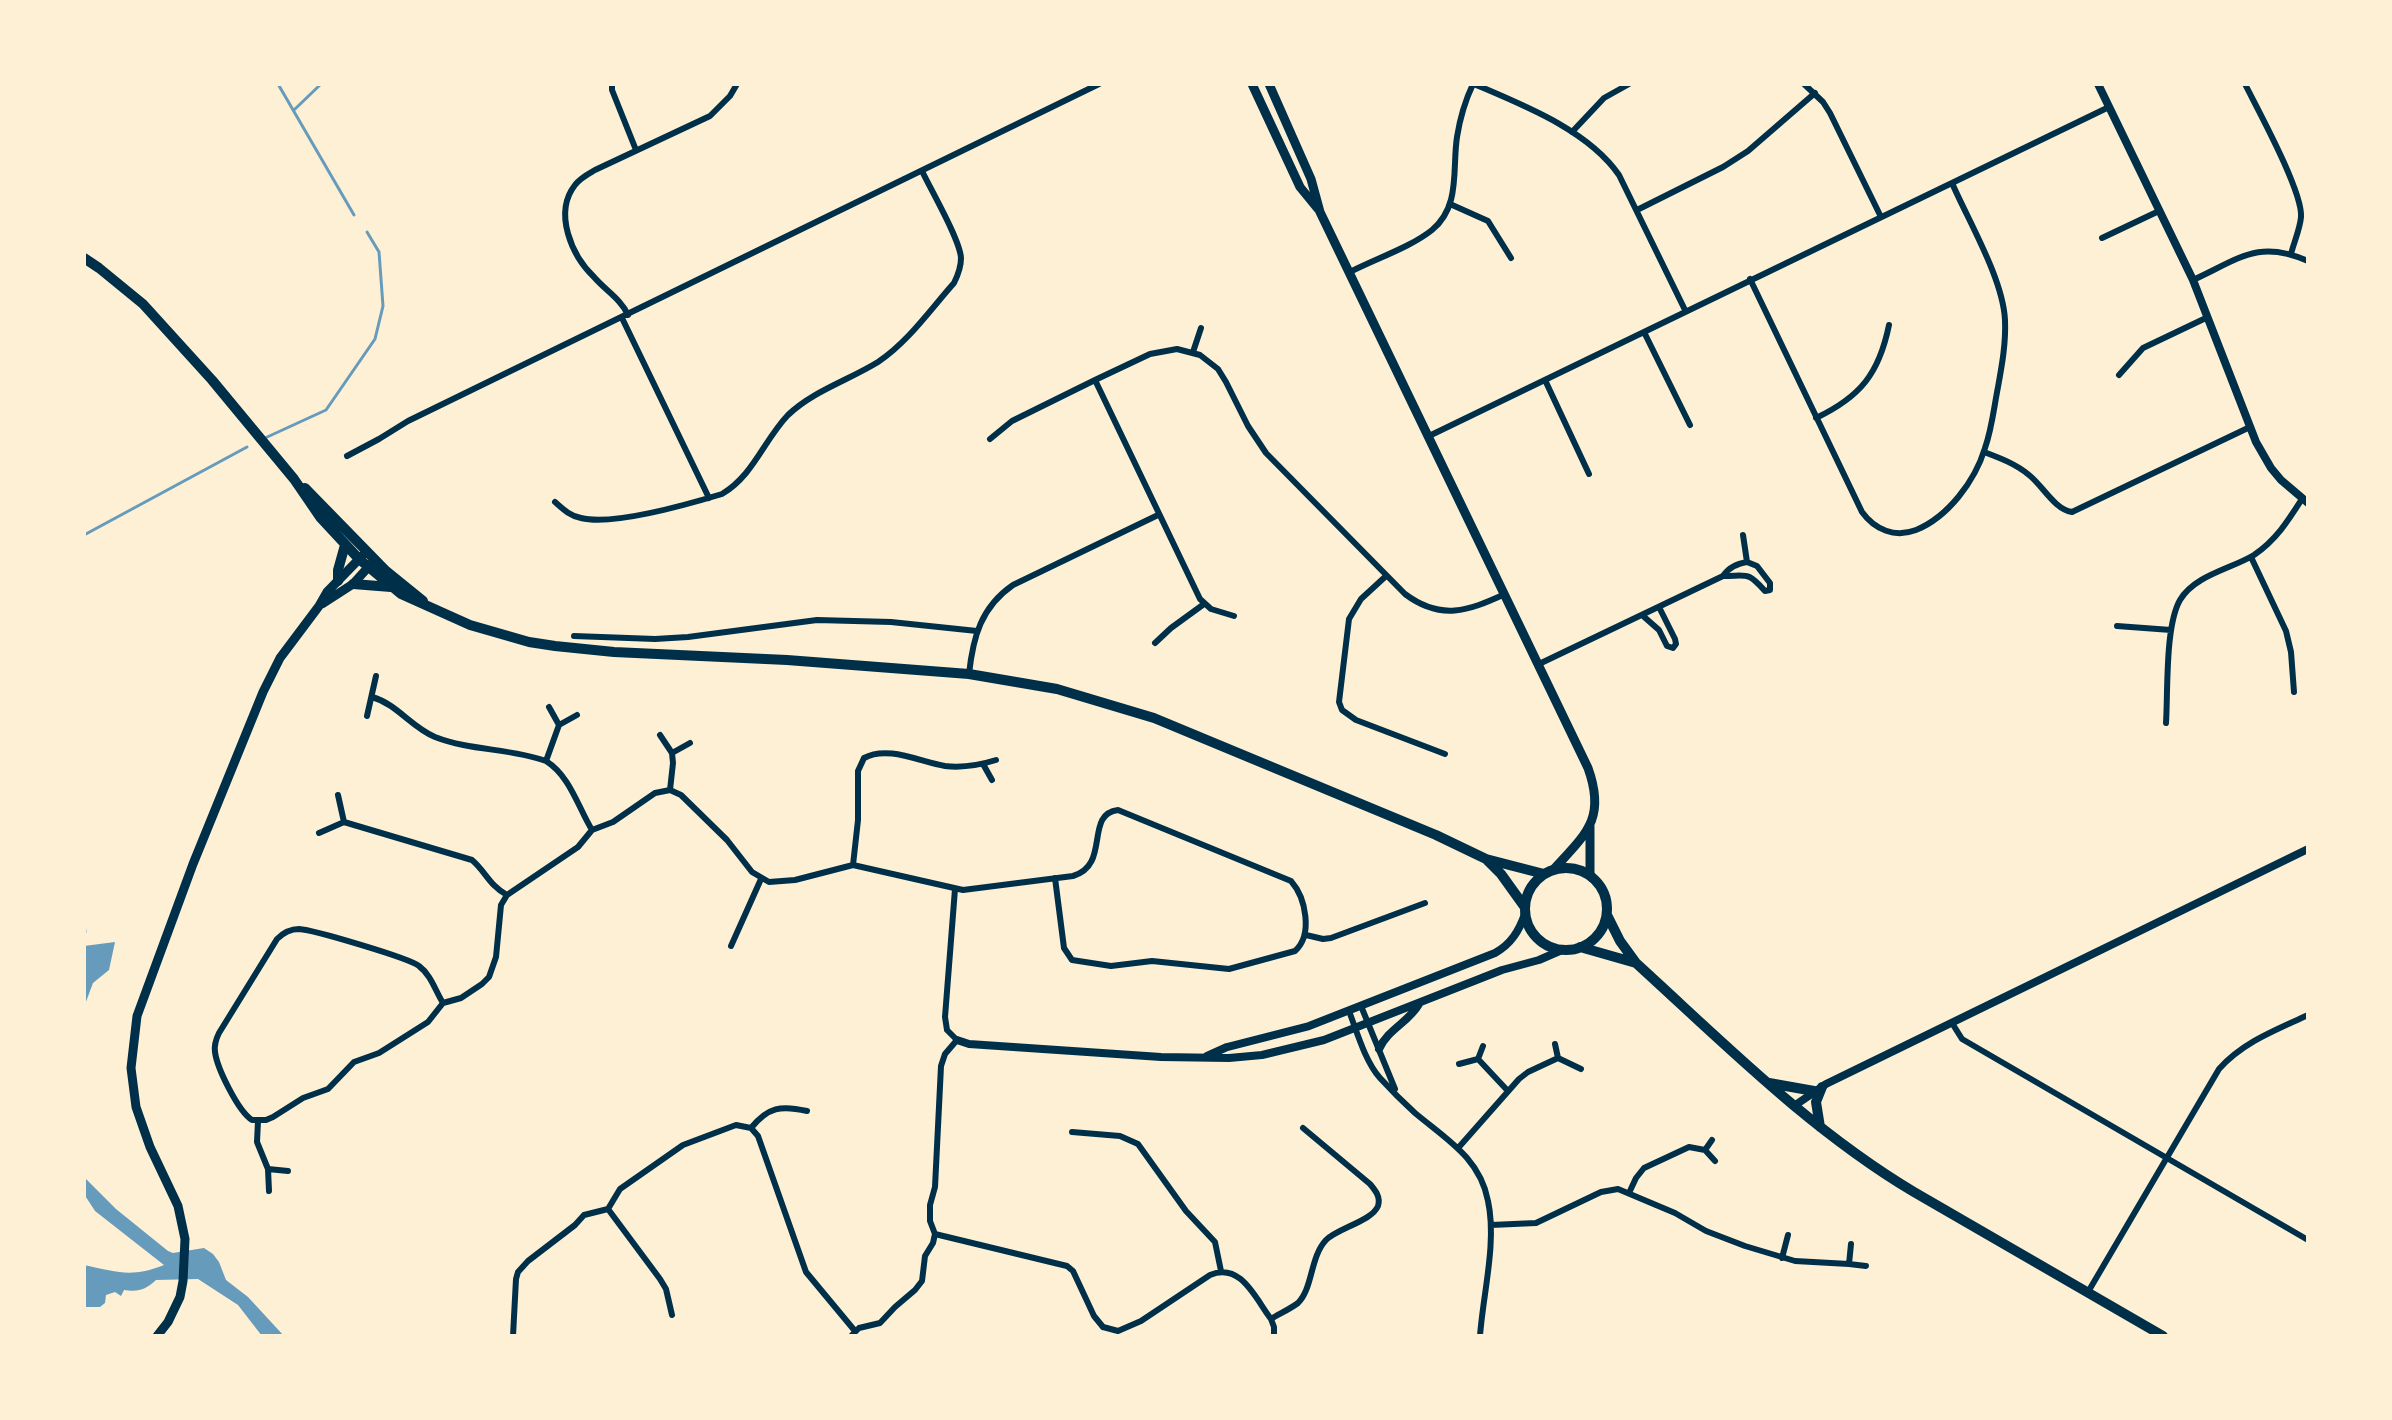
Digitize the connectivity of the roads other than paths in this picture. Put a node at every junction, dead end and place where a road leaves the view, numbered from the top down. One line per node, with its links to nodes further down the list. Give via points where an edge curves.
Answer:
1 (612, 84): 14 (street)
2 (737, 84): 14 (street, via 710,116)
3 (1252, 84): 20 (main road, via 1300,187)
4 (1269, 84): 20 (main road)
5 (1474, 84): 13 (street); 17 (street, via 1458,132)
6 (1629, 84): 13 (street, via 1604,98)
7 (1804, 84): 11 (street)
8 (2098, 84): 12 (street)
9 (2245, 84): 23 (street, via 2300,205)
10 (1094, 85): 15 (street)
11 (1815, 93): 18 (street, via 1748,151); 21 (street)
12 (2109, 107): 16 (street); 19 (street)
13 (1572, 132): 18 (street, via 1612,164)
14 (636, 150): 31 (street, via 582,177 565,211 577,255 623,305)
15 (922, 171): 31 (street); 49 (street, via 961,255 954,283 903,343 802,404 734,487)
16 (1952, 183): 21 (street); 45 (street, via 1994,276 2005,317 2003,358)
17 (1450, 204): 25 (street, via 1488,221); 27 (street, via 1432,229)
18 (1637, 210): 30 (street)
19 (2159, 211): 22 (street); 29 (street)
20 (1320, 212): 27 (main road)
21 (1881, 217): 28 (street)
22 (2102, 238)
23 (2291, 254): 26 (street); 29 (street, via 2259,251)
24 (84, 258): 48 (main road, via 143,304)
25 (1511, 258)
26 (2308, 261)
27 (1350, 272): 43 (main road)
28 (1750, 279): 30 (street); 40 (street)
29 (2193, 280): 32 (street)
30 (1685, 310): 35 (street)
31 (625, 316): 46 (street); 49 (street)
32 (2208, 317): 37 (street, via 2143,348); 42 (street)
33 (1889, 325): 40 (street, via 1879,361 1862,388)
34 (1201, 328): 36 (street)
35 (1644, 332): 39 (street); 41 (street)
36 (1193, 352): 38 (street, via 1159,351); 59 (street, via 1222,375 1266,453)
37 (2119, 375)
38 (1095, 380): 44 (street, via 1012,421); 52 (street)
39 (1545, 380): 43 (street); 47 (street)
40 (1816, 418): 45 (street, via 1862,512 1876,527 1895,533 1907,533 1939,516)
41 (1690, 425)
42 (2250, 427): 45 (street, via 2072,512 2061,508 2028,473); 50 (street, via 2271,468)
43 (1429, 436): 65 (main road)
44 (990, 439)
45 (1984, 452)
46 (347, 456)
47 (1589, 474)
48 (294, 479): 54 (main road); 55 (main road)
49 (709, 498): 51 (street, via 608,521 579,518)
50 (2305, 501): 56 (street, via 2280,533)
51 (555, 502)
52 (1158, 515): 67 (street); 75 (street, via 1013,585 993,602)
53 (1743, 535): 57 (street)
54 (345, 545): 55 (main road); 61 (main road)
55 (363, 555): 58 (main road); 61 (main road)
56 (2251, 557): 74 (street, via 2188,591); 81 (street, via 2286,631)
57 (1747, 562): 60 (street); 64 (street, via 1757,566)
58 (372, 564): 62 (main road); 63 (main road); 68 (main road)
59 (1386, 576): 65 (street, via 1414,601 1437,610 1469,609); 84 (street, via 1349,619 1339,695)
60 (1723, 576): 64 (street, via 1749,575); 70 (street)
61 (338, 581): 69 (main road)
62 (353, 584): 63 (main road); 69 (main road)
63 (391, 587): 68 (main road)
64 (1770, 590): 66 (street)
65 (1505, 594): 78 (main road)
66 (1776, 599)
67 (1204, 604): 72 (street); 77 (street)
68 (427, 605): 79 (main road, via 489,632 555,646)
69 (319, 606): 173 (main road, via 280,658 255,708 137,1016 131,1068 136,1107 178,1206 185,1248 176,1307)
70 (1659, 607): 71 (street); 71 (street, via 1675,639 1673,648)
71 (1642, 615): 78 (street)
72 (1234, 616)
73 (2117, 626): 74 (street)
74 (2171, 630): 88 (street)
75 (977, 631): 76 (street, via 817,620 688,637); 79 (street)
76 (574, 636)
77 (1155, 643)
78 (1539, 664): 101 (main road, via 1591,777 1596,806)
79 (969, 674): 105 (main road, via 1057,689 1154,718)
80 (376, 676): 82 (street)
81 (2294, 692)
82 (372, 697): 87 (street); 95 (street, via 434,736)
83 (549, 707): 89 (street)
84 (1342, 710): 85 (street); 93 (street)
85 (1335, 714)
86 (577, 715): 89 (street)
87 (367, 716)
88 (2166, 723)
89 (559, 725): 95 (street)
90 (660, 735): 92 (street)
91 (690, 743): 92 (street)
92 (672, 753): 98 (street)
93 (1445, 754)
94 (996, 760): 96 (street)
95 (546, 761): 102 (street, via 565,779)
96 (983, 764): 97 (street); 106 (street, via 943,765 876,754 864,758 858,771)
97 (992, 780)
98 (670, 790): 102 (street, via 655,793); 110 (street, via 681,795)
99 (338, 795): 100 (street)
100 (344, 822): 103 (street); 112 (street, via 472,860 490,884)
101 (1590, 826): 107 (main road); 108 (main road)
102 (592, 830): 112 (street, via 578,847)
103 (319, 833)
104 (2308, 849): 127 (street)
105 (1486, 859): 107 (main road); 114 (main road)
106 (853, 865): 110 (street, via 777,883); 111 (street)
107 (1549, 871): 108 (main road, via 1570,868); 114 (main road, via 1528,891)
108 (1590, 876): 115 (main road, via 1605,895)
109 (1055, 878): 111 (street); 116 (street, via 1064,948 1078,962 1111,966 1152,961 1229,969 1295,951); 116 (street, via 1079,875 1088,868 1103,818 1118,810 1291,881 1300,895)
110 (761, 879): 117 (street)
111 (955, 889): 129 (street, via 945,1017 947,1030)
112 (507, 895): 121 (street, via 489,977 469,994)
113 (1425, 903): 116 (street, via 1331,938)
114 (1524, 910): 119 (main road, via 1537,938); 123 (street, via 1513,938 1495,953)
115 (1607, 915): 118 (main road, via 1596,937); 120 (main road)
116 (1306, 935)
117 (731, 946)
118 (1580, 947): 119 (main road); 120 (main road)
119 (1562, 950): 122 (street)
120 (1636, 963): 138 (main road)
121 (443, 1003): 144 (street, via 428,1022 354,1062 328,1089); 144 (street, via 431,978 400,957 309,931 283,933 215,1047 240,1109)
122 (1419, 1003): 126 (street); 132 (street)
123 (1361, 1006): 124 (street); 126 (street)
124 (1349, 1011): 128 (street); 133 (street)
125 (2308, 1015): 152 (street, via 2231,1054)
126 (1367, 1023): 128 (street); 132 (street)
127 (1952, 1023): 139 (street); 152 (street, via 1962,1039)
128 (1355, 1027): 133 (street, via 1279,1052); 141 (street, via 1371,1065)
129 (957, 1040): 133 (street); 160 (street, via 941,1066 930,1205)
130 (1555, 1044): 134 (street)
131 (1483, 1046): 135 (street)
132 (1379, 1049): 141 (street)
133 (1206, 1056)
134 (1558, 1058): 137 (street); 140 (street, via 1528,1072)
135 (1478, 1059): 136 (street); 140 (street)
136 (1459, 1064)
137 (1581, 1069)
138 (1768, 1083): 139 (main road); 142 (main road)
139 (1818, 1089): 142 (street); 145 (main road)
140 (1507, 1090): 150 (street)
141 (1397, 1093): 150 (street)
142 (1794, 1106): 145 (main road)
143 (807, 1111): 146 (street, via 770,1111)
144 (258, 1121): 154 (street, via 257,1142)
145 (1820, 1127): 168 (main road, via 1876,1169)
146 (751, 1128): 158 (street, via 736,1125 683,1145 620,1189); 172 (street, via 806,1272)
147 (1303, 1128): 170 (street, via 1370,1184 1379,1201 1370,1215 1322,1245 1298,1303)
148 (1072, 1132): 167 (street, via 1120,1136 1138,1144 1215,1242)
149 (1712, 1140): 151 (street)
150 (1459, 1147): 159 (street, via 1484,1185)
151 (1705, 1150): 153 (street); 157 (street, via 1689,1147 1644,1168)
152 (2166, 1158): 162 (street); 168 (street)
153 (1715, 1161)
154 (268, 1169): 155 (street); 156 (street)
155 (288, 1171)
156 (269, 1191)
157 (1629, 1193): 159 (street, via 1608,1189 1536,1223); 164 (street, via 1706,1231)
158 (608, 1209): 169 (street, via 660,1279); 174 (street, via 584,1215 522,1267 516,1279)
159 (1491, 1225): 177 (street)
160 (935, 1234): 171 (street, via 1067,1266); 172 (street, via 919,1286 880,1323)
161 (1788, 1235): 164 (street)
162 (2308, 1240)
163 (1851, 1244): 165 (street)
164 (1782, 1258): 165 (street)
165 (1849, 1264): 166 (street)
166 (1866, 1266)
167 (1221, 1271): 170 (street, via 1236,1274); 171 (street, via 1141,1321 1118,1331)
168 (2088, 1292): 178 (main road)
169 (672, 1315)
170 (1271, 1319): 176 (street)
171 (1103, 1327): 175 (street)
172 (853, 1333)
173 (157, 1336)
174 (513, 1336)
175 (1097, 1336)
176 (1274, 1336)
177 (1480, 1336)
178 (2163, 1336)

